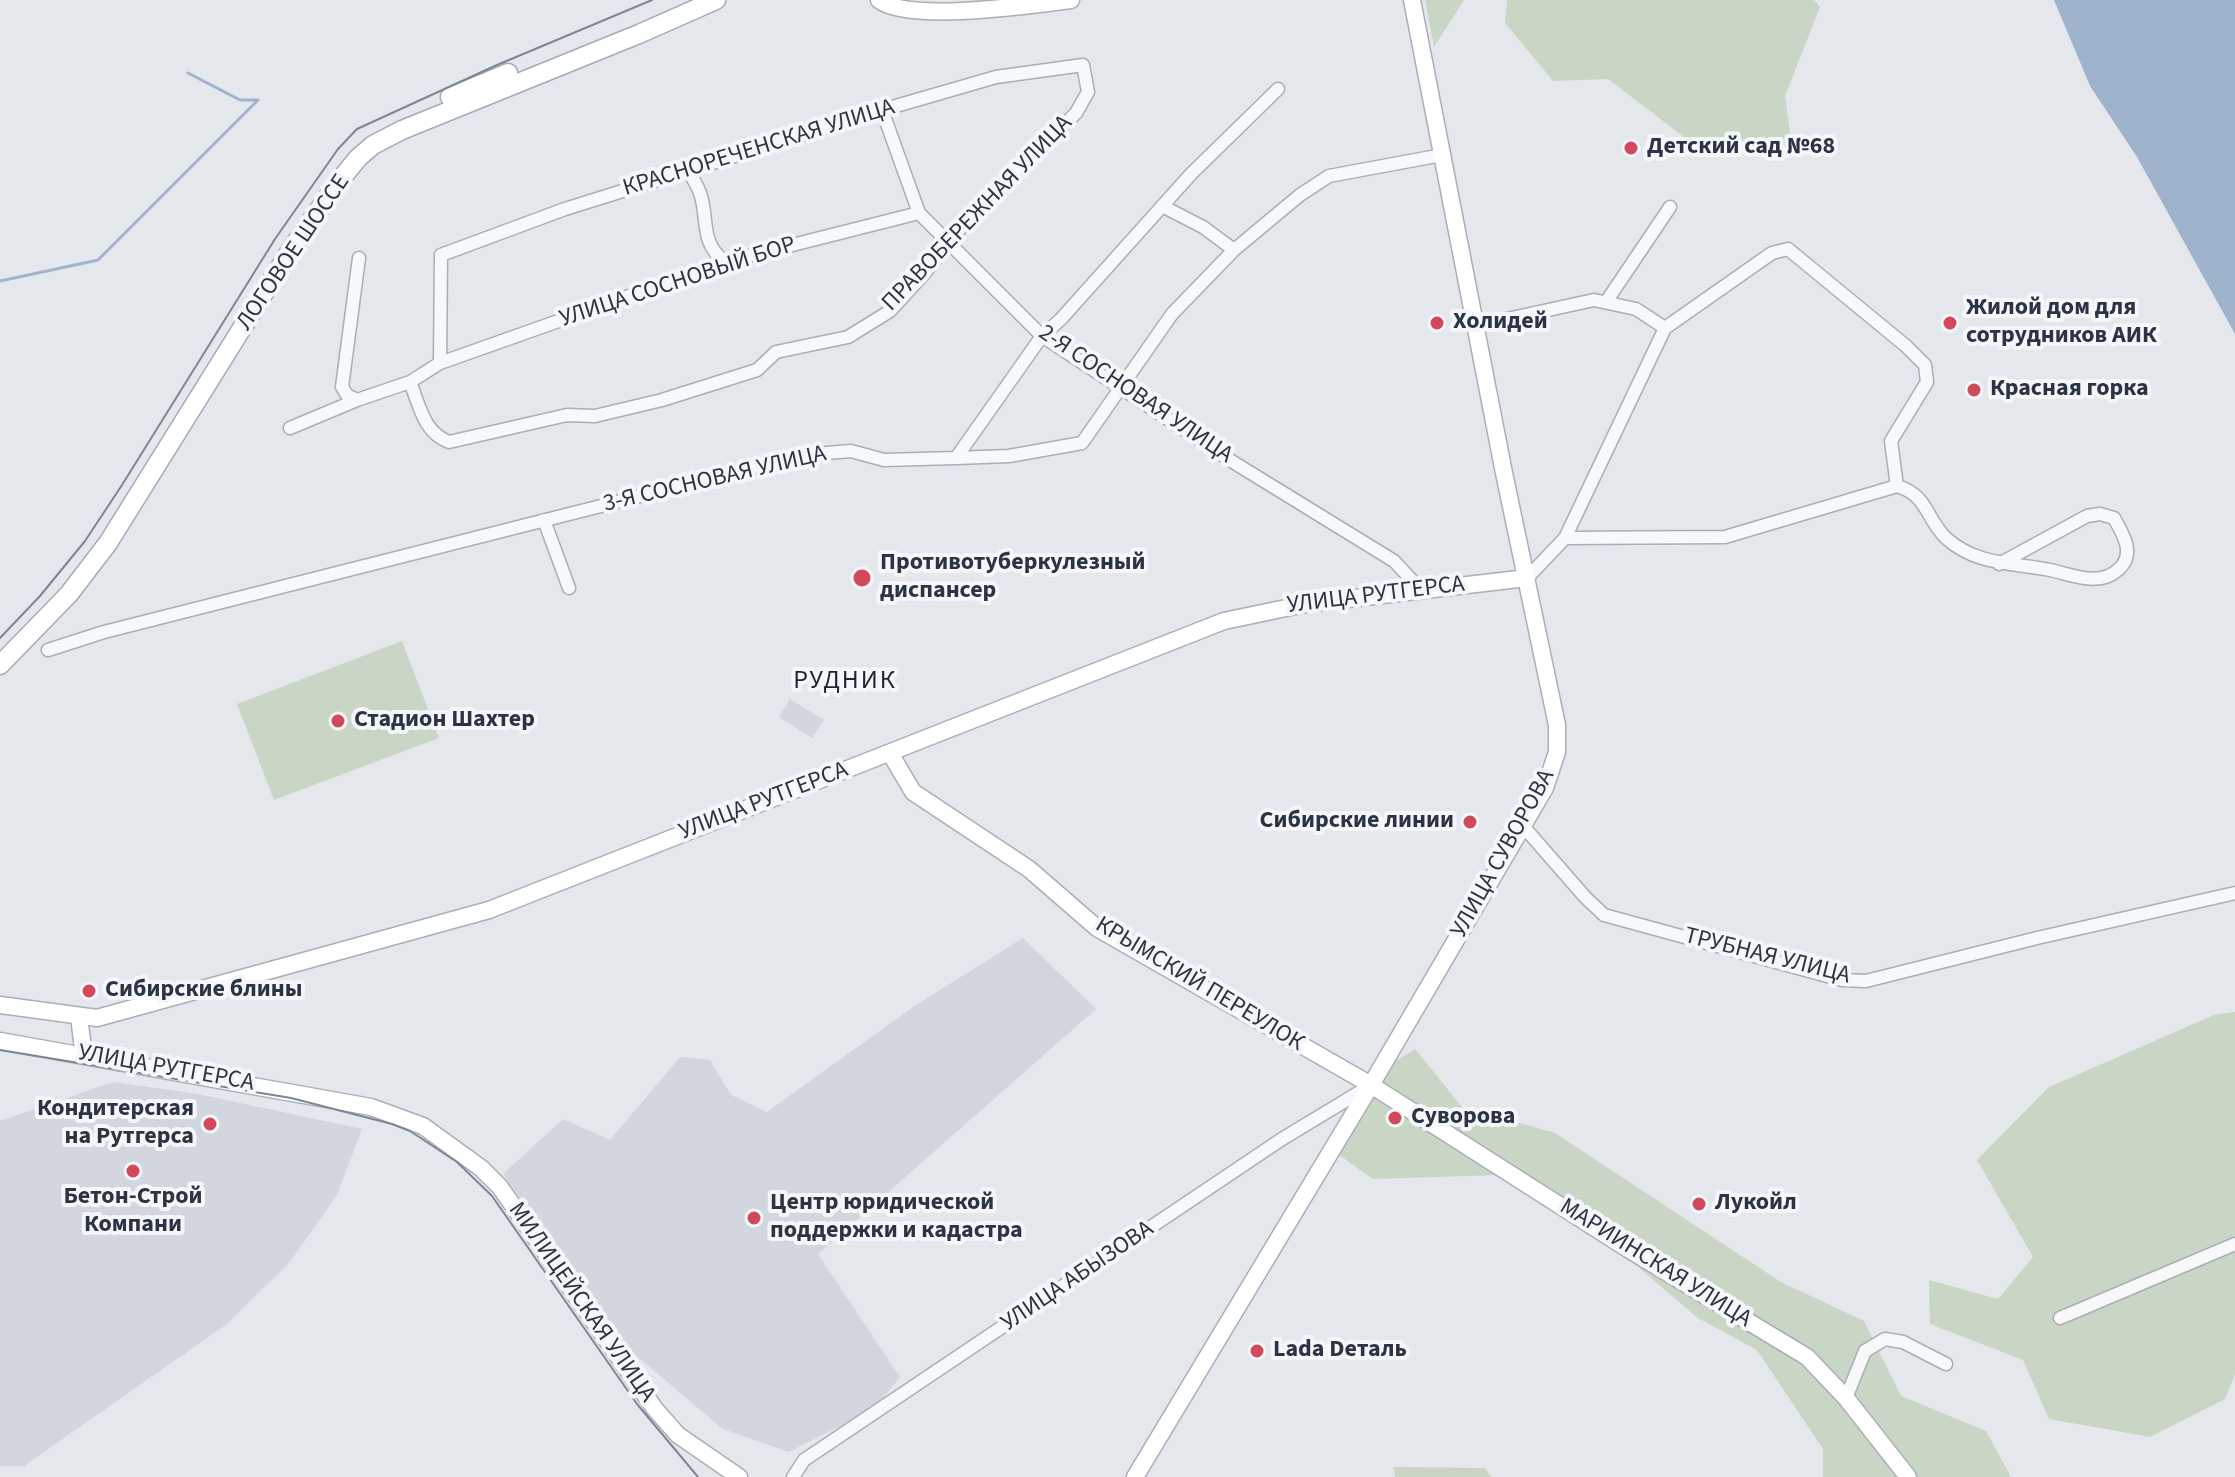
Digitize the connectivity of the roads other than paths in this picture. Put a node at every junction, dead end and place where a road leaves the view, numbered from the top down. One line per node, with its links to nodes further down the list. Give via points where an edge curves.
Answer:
1 (688, 0): 35 (main road, ЛОГОВОЕ ШОССЕ, via 421,110 366,136 349,152 283,243 96,542)
2 (716, 0): 37 (main road, ЛОГОВОЕ ШОССЕ, via 402,130 358,158 292,248 108,543 69,594)
3 (879, 0): 4 (main road, via 914,11)
4 (1071, 0)
5 (1412, 0): 9 (main road, УЛИЦА СУВОРОВА)
6 (1083, 65): 8 (street, КРАСНОРЕЧЕНСКАЯ УЛИЦА, via 996,77); 14 (street, ПРАВОБЕРЕЖНАЯ УЛИЦА, via 1088,92 1076,113)
7 (1278, 89): 11 (street)
8 (882, 110): 10 (street, КРАСНОРЕЧЕНСКАЯ УЛИЦА); 13 (street, 2-Я СОСНОВАЯ УЛИЦА)
9 (1442, 155): 15 (street, via 1329,176); 19 (main road, УЛИЦА СУВОРОВА)
10 (688, 170): 17 (street, via 701,194 714,254); 22 (street, КРАСНОРЕЧЕНСКАЯ УЛИЦА, via 441,255)
11 (1162, 206): 15 (street); 21 (street)
12 (1670, 207): 18 (street)
13 (919, 213): 14 (street, 2-Я СОСНОВАЯ УЛИЦА); 17 (street, УЛИЦА СОСНОВЫЙ БОР)
14 (949, 243): 21 (street, 2-Я СОСНОВАЯ УЛИЦА); 23 (street, ПРАВОБЕРЕЖНАЯ УЛИЦА, via 890,311 848,337 776,352 757,370 662,400 449,442 429,428)
15 (1234, 250): 24 (street, via 1172,314)
16 (359, 258): 25 (street, via 342,387)
17 (725, 262): 22 (street, УЛИЦА СОСНОВЫЙ БОР)
18 (1606, 302): 19 (street, via 1594,300); 20 (street, via 1636,309)
19 (1475, 326): 32 (main road, УЛИЦА СУВОРОВА)
20 (1665, 328): 28 (street, via 1772,253 1788,249 1925,365 1927,382 1891,441); 30 (street)
21 (1042, 336): 24 (street, 2-Я СОСНОВАЯ УЛИЦА); 27 (street)
22 (440, 363): 23 (street, УЛИЦА СОСНОВЫЙ БОР)
23 (410, 382): 25 (street, УЛИЦА СОСНОВЫЙ БОР)
24 (1119, 388): 27 (street, 3-Я СОСНОВАЯ УЛИЦА, via 1082,443 1009,456); 34 (street, 2-Я СОСНОВАЯ УЛИЦА, via 1374,547)
25 (357, 400): 26 (street, УЛИЦА СОСНОВЫЙ БОР)
26 (290, 428)
27 (956, 458): 29 (street, 3-Я СОСНОВАЯ УЛИЦА, via 884,460 851,451 802,455)
28 (1897, 486): 30 (street, via 1725,537); 31 (street, via 1921,500 1945,537)
29 (544, 520): 33 (street); 36 (street, 3-Я СОСНОВАЯ УЛИЦА)
30 (1565, 538): 32 (street)
31 (1999, 564): 31 (street, via 2100,514 2114,518 2128,551 2113,575 2094,579)
32 (1527, 578): 34 (main road, УЛИЦА РУТГЕРСА); 39 (main road, УЛИЦА СУВОРОВА, via 1558,739 1551,776)
33 (569, 588)
34 (1420, 589): 38 (main road, УЛИЦА РУТГЕРСА, via 1224,621)
35 (0, 649)
36 (48, 650)
37 (0, 665)
38 (890, 753): 42 (main road, УЛИЦА РУТГЕРСА, via 489,910 117,1013); 45 (main road, КРЫМСКИЙ ПЕРЕУЛОК, via 905,782 921,798 1038,875 1097,928)
39 (1523, 826): 40 (street, ТРУБНАЯ УЛИЦА, via 1604,915 1842,980 1866,981); 45 (main road, УЛИЦА СУВОРОВА)
40 (2235, 893)
41 (0, 1005): 42 (main road, УЛИЦА РУТГЕРСА)
42 (79, 1017): 44 (main road)
43 (0, 1041): 44 (main road, УЛИЦА РУТГЕРСА)
44 (84, 1056): 46 (main road, УЛИЦА РУТГЕРСА, via 315,1095)
45 (1371, 1085): 50 (main road, МАРИИНСКАЯ УЛИЦА, via 1807,1357); 52 (street, УЛИЦА АБЫЗОВА, via 1282,1139 804,1460); 53 (main road, УЛИЦА СУВОРОВА)
46 (423, 1126): 51 (main road, МИЛИЦЕЙСКАЯ УЛИЦА, via 500,1187 662,1418)
47 (2235, 1244): 48 (street)
48 (2060, 1318)
49 (1946, 1364): 50 (street, via 1903,1342 1885,1339 1865,1351)
50 (1846, 1398): 54 (main road, МАРИИНСКАЯ УЛИЦА)
51 (739, 1477)
52 (793, 1477)
53 (1135, 1477)
54 (1908, 1477)

